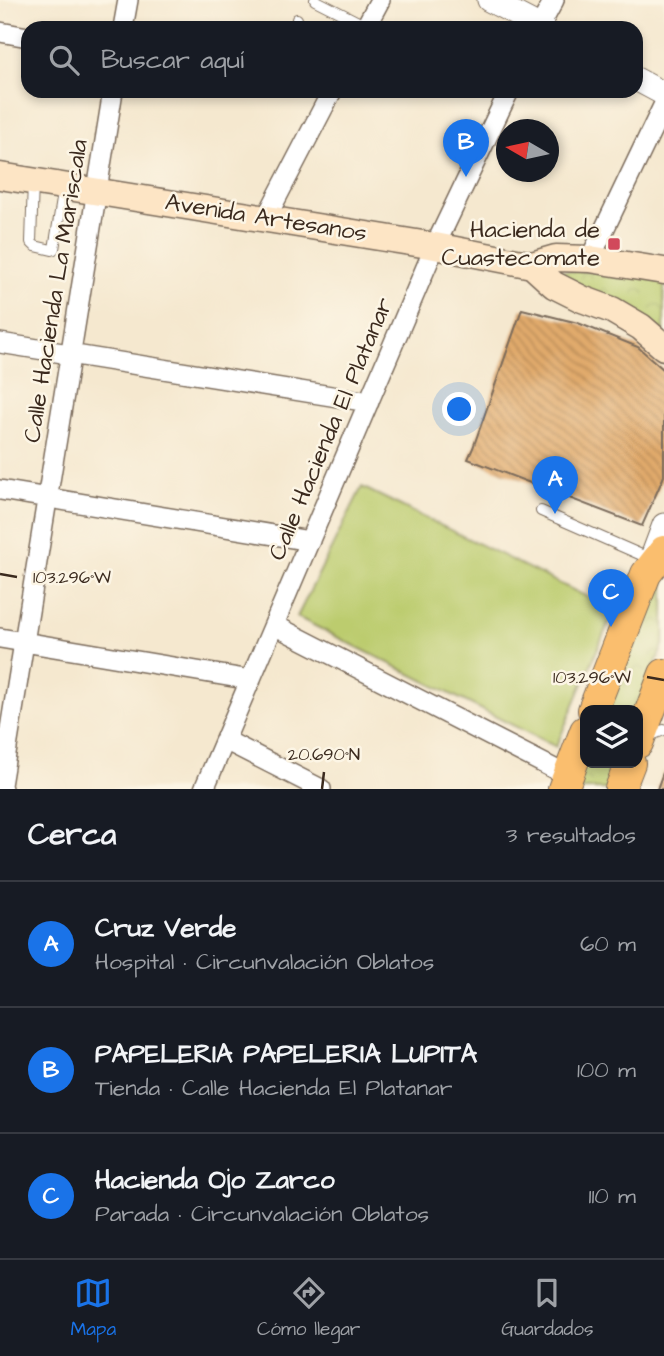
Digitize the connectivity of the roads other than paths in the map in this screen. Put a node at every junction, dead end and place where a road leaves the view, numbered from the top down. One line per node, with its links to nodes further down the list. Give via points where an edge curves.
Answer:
1 (128, 0): 6 (street)
2 (315, 0): 7 (lane)
3 (380, 0): 8 (street)
4 (489, 0): 9 (street)
5 (554, 0): 10 (street)
6 (124, 21)
7 (355, 21)
8 (369, 21)
9 (529, 21)
10 (544, 21)
11 (0, 32): 12 (street)
12 (21, 36)
13 (643, 83): 14 (street)
14 (664, 94)
15 (112, 98): 22 (street, Calle Hacienda La Mariscala)
16 (328, 98): 23 (street)
17 (506, 98): 24 (street, Calle Hacienda El Platanar)
18 (664, 104): 25 (street)
19 (0, 176): 20 (main road, Avenida Artesanos)
20 (33, 181): 21 (main road, Avenida Artesanos); 21 (lane, via 32,242 52,250)
21 (64, 186): 22 (main road, Avenida Artesanos)
22 (97, 191): 23 (main road, Avenida Artesanos); 30 (street, Calle Hacienda La Mariscala)
23 (266, 218): 24 (main road, Avenida Artesanos)
24 (435, 246): 26 (main road, Avenida Artesanos); 31 (street, Calle Hacienda El Platanar)
25 (590, 259): 26 (main road, Avenida Artesanos, via 556,258); 27 (main road, Avenida Artesanos)
26 (532, 265): 29 (main road, Avenida Artesanos, via 554,285 612,310)
27 (664, 271)
28 (0, 343): 30 (street)
29 (664, 347)
30 (71, 355): 31 (street); 33 (street, Calle Hacienda La Mariscala)
31 (369, 402): 36 (street, Calle Hacienda El Platanar)
32 (0, 490): 33 (street)
33 (48, 498): 36 (street); 40 (street, Calle Hacienda La Mariscala)
34 (541, 510): 37 (lane)
35 (664, 526): 37 (street)
36 (310, 541): 38 (street, Calle Hacienda El Platanar)
37 (654, 561): 43 (main road)
38 (274, 625): 42 (street, Calle Hacienda El Platanar); 48 (street)
39 (0, 638): 40 (street)
40 (24, 642): 42 (street); 49 (street, Calle Hacienda La Mariscala)
41 (664, 674): 46 (main road)
42 (251, 680): 44 (street, Calle Hacienda El Platanar)
43 (595, 705)
44 (225, 740): 50 (street, Calle Hacienda El Platanar); 51 (street)
45 (580, 744): 48 (main road)
46 (643, 744)
47 (631, 768): 52 (main road)
48 (565, 782)
49 (2, 789)
50 (204, 789)
51 (321, 789)
52 (620, 789)

